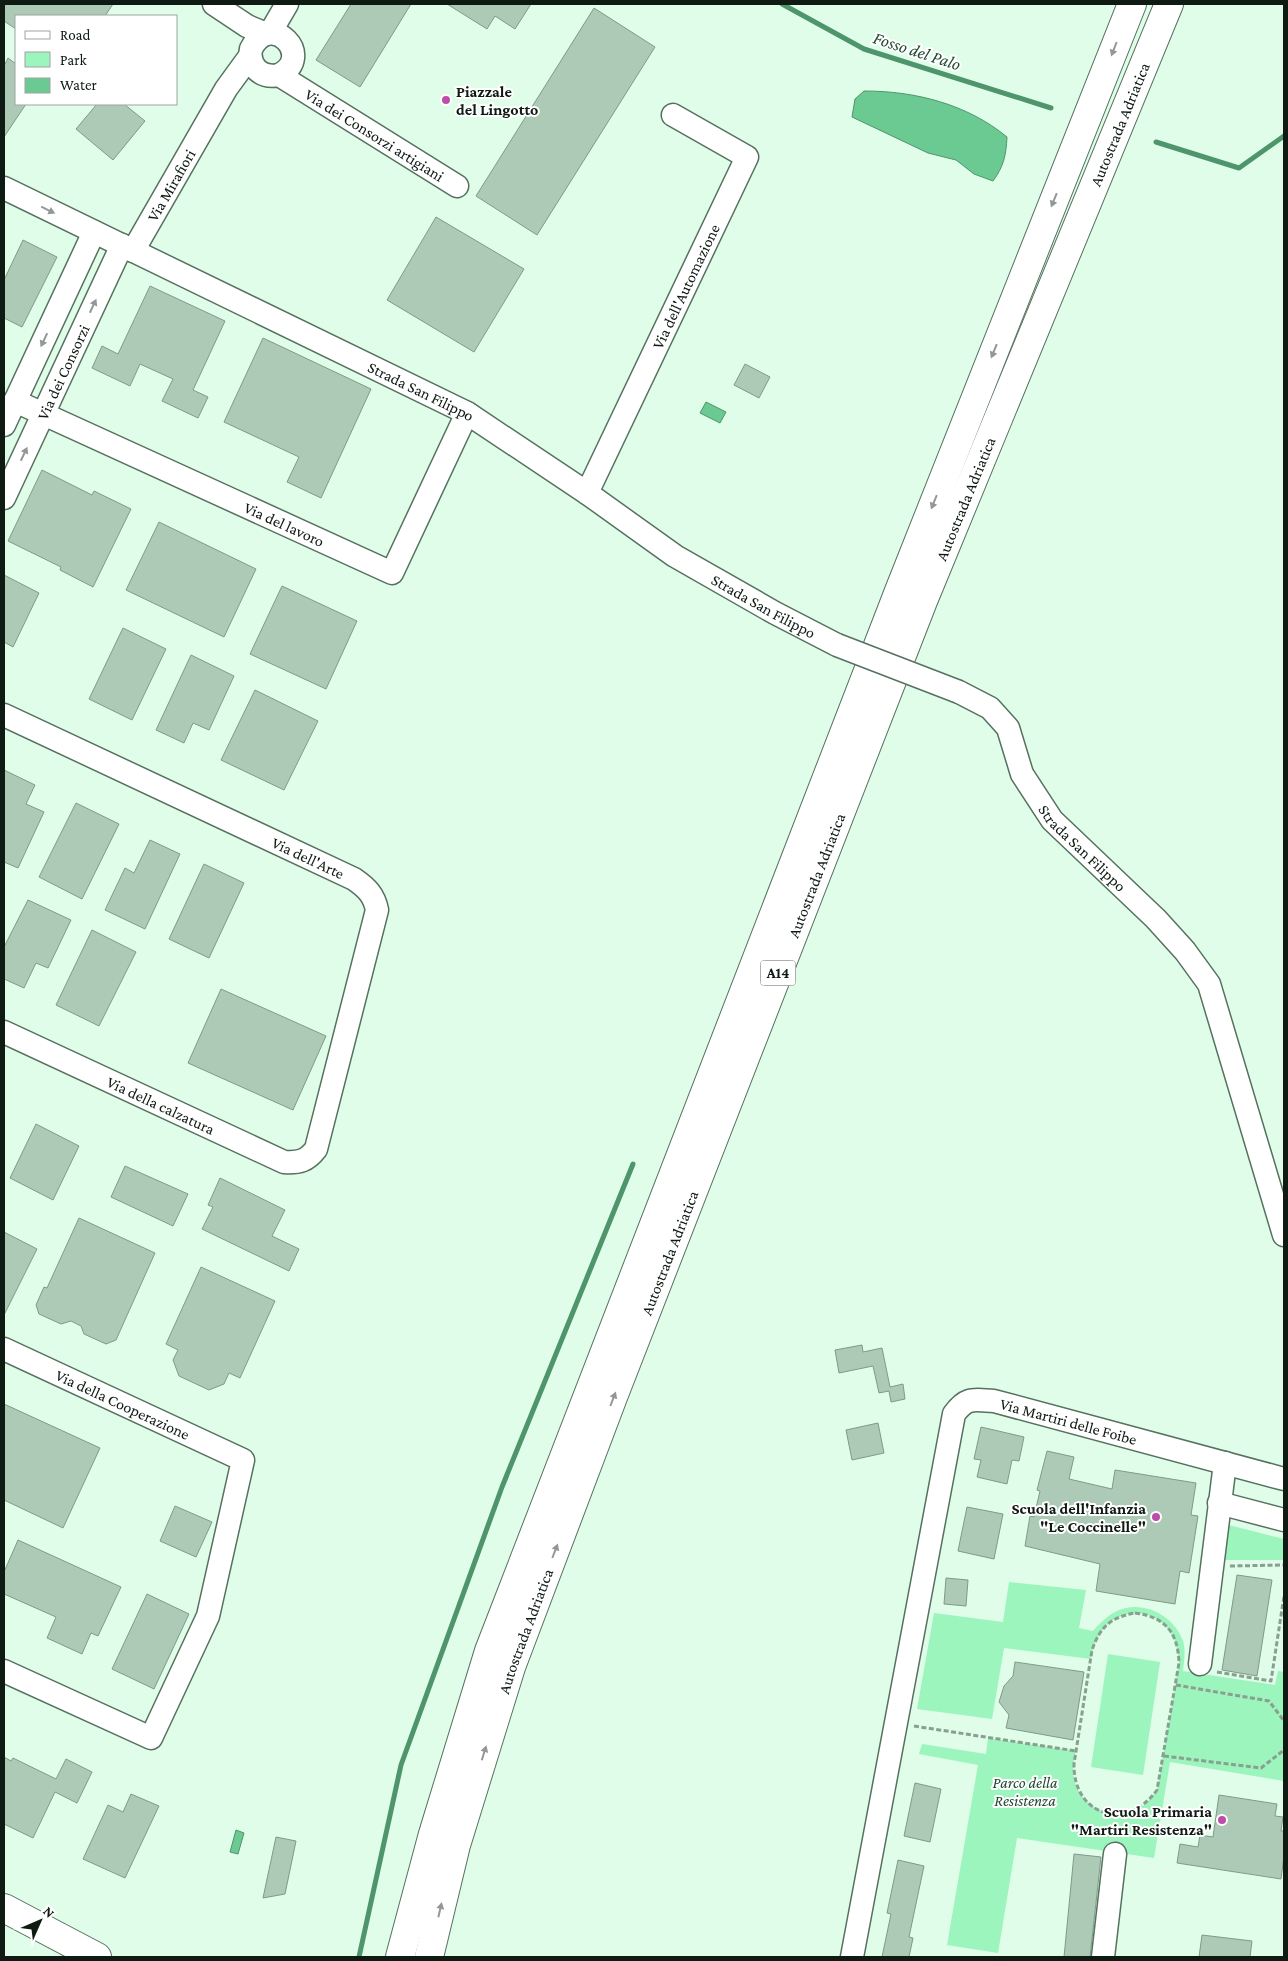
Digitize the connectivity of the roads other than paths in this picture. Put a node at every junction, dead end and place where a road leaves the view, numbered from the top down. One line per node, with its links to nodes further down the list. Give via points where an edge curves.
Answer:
1 (214, 4): 5 (street, Via dei Consorzi artigiani)
2 (1132, 4): 33 (main road, Autostrada Adriatica / A14, one-way to 33, via 895,600 489,1651 433,1834)
3 (1169, 4): 34 (main road, Autostrada Adriatica / A14, one-way to 3, via 456,1845 511,1667 613,1397 923,602)
4 (286, 6): 5 (street)
5 (263, 39): 6 (street, Via dei Consorzi artigiani, via 258,72); 6 (street, via 293,51 292,60); 8 (street, Via Mirafiori, via 226,89)
6 (281, 76): 8 (street, Via Mirafiori, via 236,95); 9 (street, Via dei Consorzi artigiani)
7 (673, 115): 17 (street, Via dell'Automazione, via 747,157)
8 (209, 120): 12 (street, Via Mirafiori)
9 (457, 186)
10 (4, 188): 11 (street, Strada San Filippo, one-way to 11)
11 (94, 232): 12 (street, Strada San Filippo); 13 (street, Via dei Consorzi, one-way to 13)
12 (127, 248): 14 (street, Strada San Filippo); 15 (street, Via dei Consorzi, one-way to 12)
13 (15, 402): 15 (street, Via del lavoro); 16 (street, Via dei Consorzi)
14 (467, 412): 15 (street, Via del lavoro, via 392,573); 17 (street, Strada San Filippo)
15 (43, 414): 18 (street, Via dei Consorzi, one-way to 15)
16 (4, 425)
17 (587, 493): 22 (street, Strada San Filippo, bridge, via 675,556 775,614 837,645 959,692 990,708 1008,728 1022,774 1052,820 1156,919 1209,984)
18 (4, 498)
19 (4, 715): 21 (street, Via dell'Arte, via 354,879 375,899 377,910)
20 (4, 1032): 21 (street, Via della calzatura, via 284,1162 303,1161)
21 (316, 1149)
22 (1284, 1235)
23 (4, 1349): 29 (street, Via della Cooperazione, via 243,1460 208,1616 151,1738)
24 (1225, 1463): 25 (street, Via Martiri delle Foibe); 26 (street); 35 (street, Via Martiri delle Foibe, via 994,1401 970,1400 954,1414)
25 (1284, 1479)
26 (1219, 1502): 27 (street); 28 (street)
27 (1284, 1520)
28 (1200, 1664)
29 (4, 1671)
30 (1115, 1854): 36 (street)
31 (4, 1908): 32 (main road)
32 (97, 1957)
33 (400, 1957)
34 (429, 1957)
35 (852, 1957)
36 (1102, 1957)

